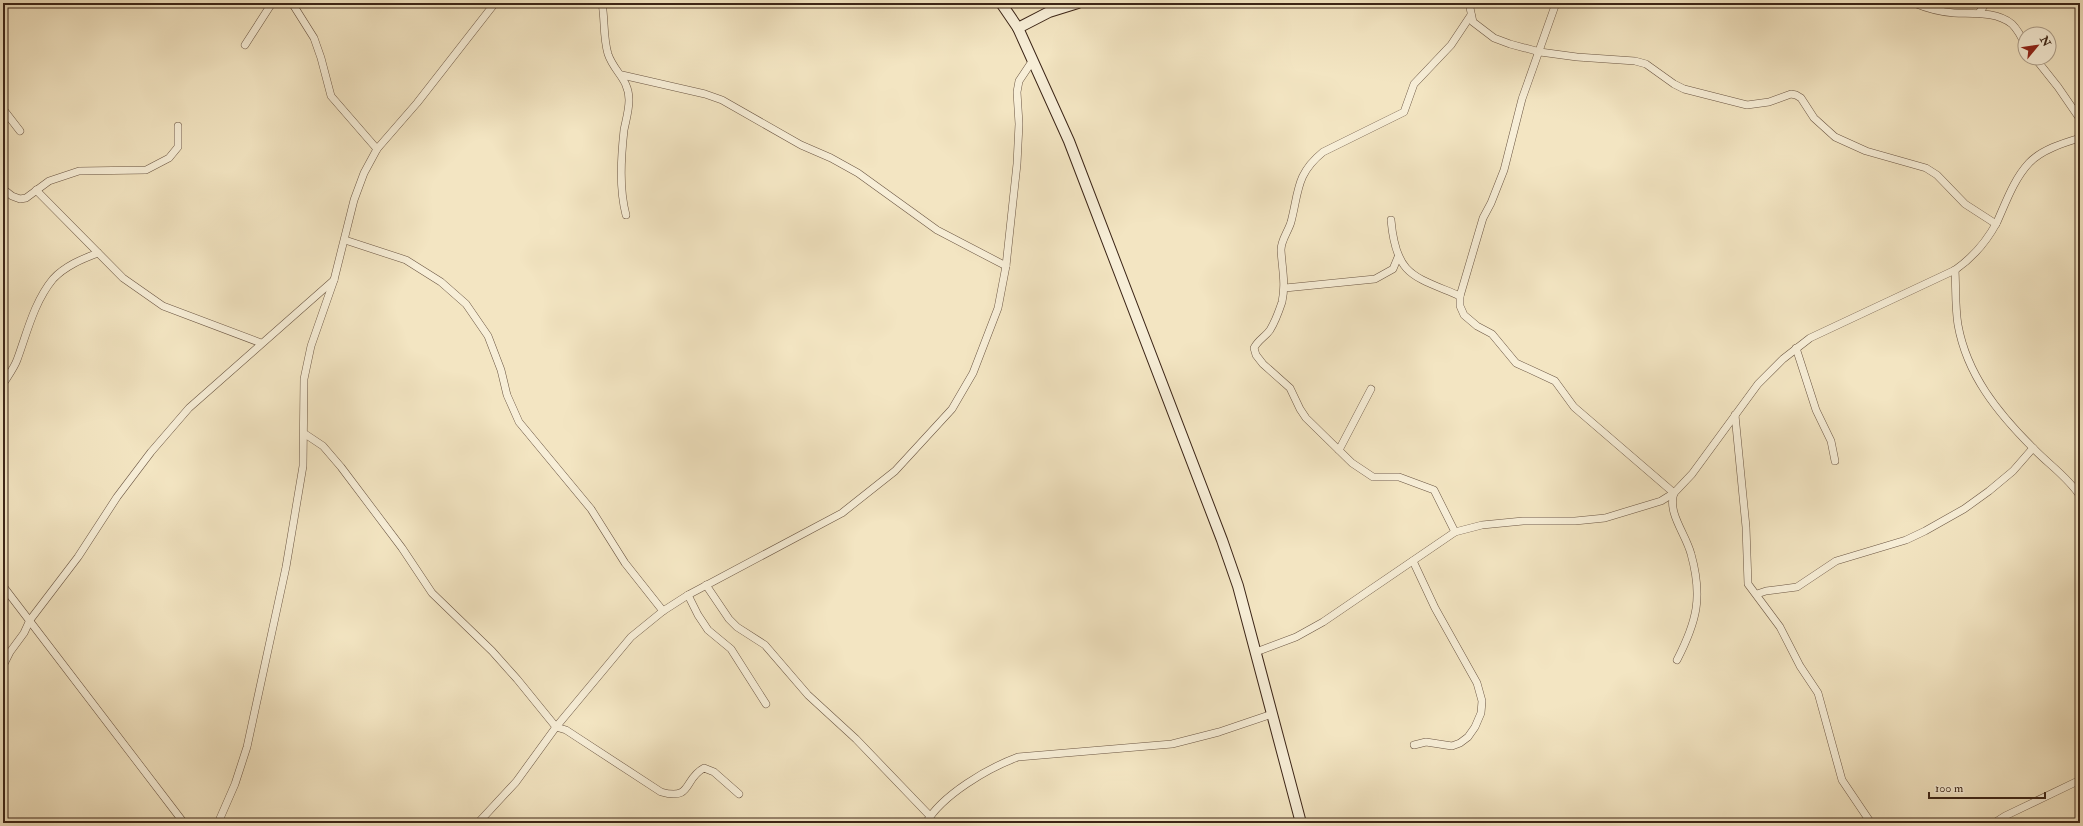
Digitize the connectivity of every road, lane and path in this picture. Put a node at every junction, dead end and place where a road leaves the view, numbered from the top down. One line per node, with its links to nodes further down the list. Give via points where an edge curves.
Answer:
1 (272, 3): 15 (street)
2 (292, 3): 25 (street, via 314,38 331,96)
3 (495, 3): 25 (street, via 417,103)
4 (602, 3): 19 (street, via 609,56)
5 (1001, 3): 13 (main road)
6 (1078, 3): 13 (main road, via 1049,12)
7 (1469, 3): 12 (street)
8 (1556, 3): 16 (street)
9 (1914, 3): 11 (street, via 1952,12)
10 (1986, 3): 11 (street)
11 (1979, 13): 14 (street, via 1997,16 2012,24)
12 (1471, 15): 16 (street, via 1474,22 1494,38); 37 (street, via 1451,45 1414,84 1404,112 1323,152 1313,160 1304,173 1282,245)
13 (1018, 28): 17 (main road)
14 (2017, 32)
15 (244, 45)
16 (1540, 52): 30 (street, via 1635,61 1646,64 1684,89 1747,104 1769,102 1791,94 1796,95 1801,98 1814,118 1835,137 1866,150 1926,168 1937,175 1965,204); 38 (street, via 1522,99 1502,176 1483,218)
17 (1033, 60): 34 (street, via 1019,81 1017,92 1017,164); 58 (main road, via 1091,196 1222,540)
18 (2041, 66): 21 (street)
19 (622, 75): 28 (street, via 628,88 629,102 624,130 621,196); 34 (street, via 722,100 801,145 858,173 937,230)
20 (3, 109): 23 (street)
21 (2080, 119)
22 (178, 126): 27 (street, via 178,147 169,158 158,165 146,170 79,171 58,176)
23 (20, 131)
24 (2080, 138): 30 (street, via 2048,150 2029,162 2018,178)
25 (377, 149): 31 (street, via 354,200)
26 (3, 189): 27 (street, via 20,199 26,198)
27 (36, 190): 32 (street)
28 (626, 215)
29 (1391, 220): 33 (street, via 1393,244)
30 (1996, 224): 35 (street, via 1968,261)
31 (345, 240): 36 (street); 56 (street, via 406,260 441,282 466,304 488,336 507,395 519,422 591,509 626,563)
32 (98, 254): 39 (street, via 123,278 163,306); 41 (street, via 67,267 53,279 32,316 16,361)
33 (1398, 257): 37 (street, via 1393,269 1375,279); 38 (street, via 1406,270 1422,280)
34 (1006, 266): 52 (street, via 998,308 973,373 952,409 930,434 895,471 842,513)
35 (1955, 270): 40 (street, via 1816,335); 45 (street, via 1958,324 1966,354 1992,404)
36 (334, 280): 39 (street); 44 (street, via 311,346 304,379)
37 (1285, 288): 46 (street, via 1279,312 1269,330 1256,343 1256,355 1290,388 1306,418)
38 (1460, 296): 48 (street, via 1460,306 1464,315 1492,334 1516,363 1555,381 1574,406)
39 (261, 343): 57 (street, via 189,408 151,452 117,497 78,557)
40 (1796, 348): 43 (street, via 1758,384); 47 (street, via 1816,410 1831,441)
41 (3, 384)
42 (1371, 389): 46 (street)
43 (1735, 415): 48 (street, via 1692,474); 54 (street, via 1746,527 1748,584)
44 (305, 434): 63 (street, via 323,446 341,467 402,548 432,593 497,657); 69 (street, via 303,466 286,566 247,747)
45 (2033, 448): 49 (street); 54 (street, via 2013,471 1989,491 1964,509 1925,531 1906,540 1836,561 1797,587)
46 (1339, 450): 50 (street, via 1364,472 1373,476 1399,477 1434,490)
47 (1835, 461)
48 (1674, 493): 50 (street, via 1654,503 1605,518 1522,521); 59 (street, via 1672,504 1691,552 1697,589 1694,622)
49 (2080, 496)
50 (1455, 532): 51 (street)
51 (1413, 561): 58 (street, via 1323,622); 64 (street, via 1435,608 1477,683 1482,701 1481,713 1474,727 1468,737 1460,743 1452,746 1426,742)
52 (706, 585): 55 (street); 67 (street, via 729,619 765,645 808,695 856,739)
53 (3, 586): 57 (street)
54 (1757, 594): 75 (street, via 1780,627 1800,666 1818,693 1842,780)
55 (688, 595): 56 (street); 61 (street, via 708,630 731,649)
56 (663, 611): 63 (street, via 631,637)
57 (30, 620): 60 (street); 68 (street)
58 (1256, 652): 62 (main road)
59 (1677, 660)
60 (3, 666)
61 (766, 704)
62 (1272, 714): 67 (street, via 1219,732 1172,744 1018,757 997,765 962,788); 72 (main road)
63 (556, 727): 66 (street, via 566,730 661,792 672,795 684,792 704,768 714,772); 70 (street, via 516,782)
64 (1414, 745)
65 (2080, 780): 76 (street)
66 (739, 794)
67 (930, 816): 71 (street)
68 (184, 823)
69 (218, 823)
70 (478, 823)
71 (926, 823)
72 (1301, 823)
73 (1597, 823): 74 (street)
74 (1607, 823)
75 (1871, 823)
76 (1994, 823)

